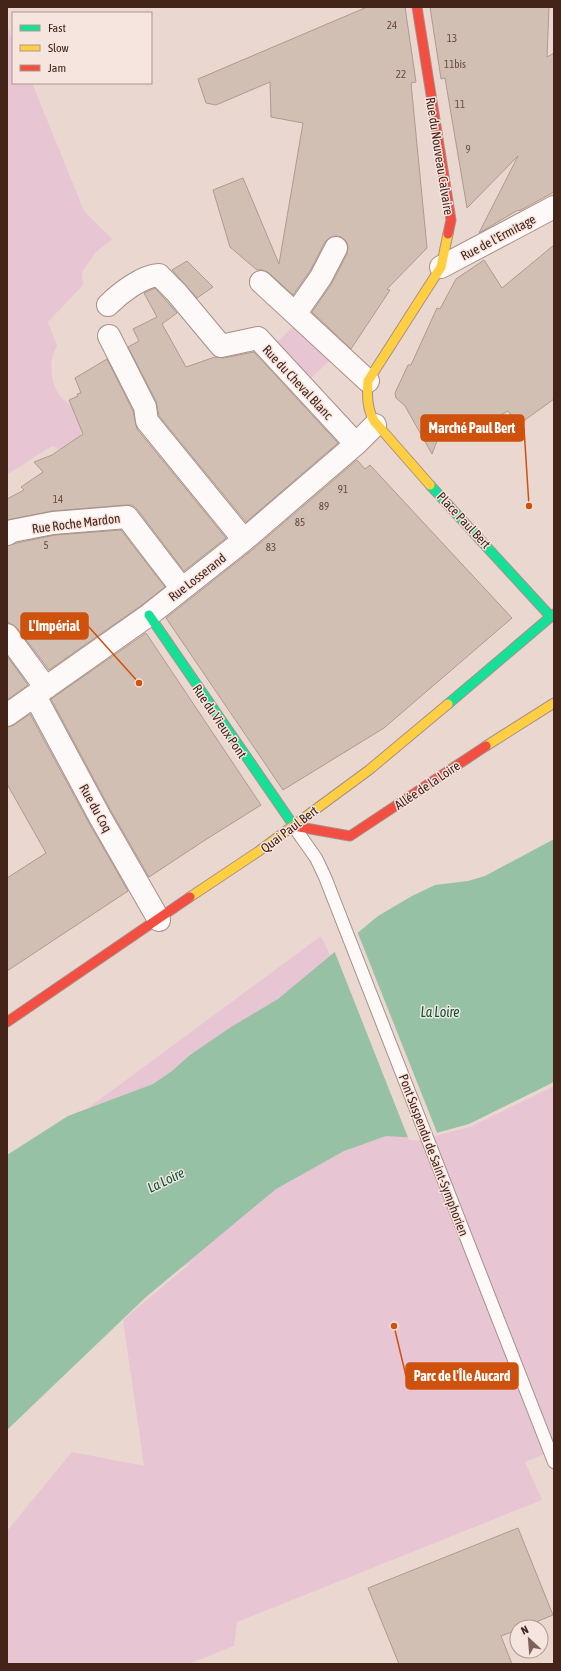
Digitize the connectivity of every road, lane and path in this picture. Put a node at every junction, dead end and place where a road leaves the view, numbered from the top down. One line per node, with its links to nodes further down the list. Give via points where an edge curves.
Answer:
1 (417, 7): 4 (street, Rue du Nouveau Calvaire, via 451,220)
2 (554, 207): 4 (street, Rue de l'Ermitage)
3 (336, 248): 7 (street, via 321,277)
4 (442, 267): 9 (street, Rue du Nouveau Calvaire)
5 (261, 282): 7 (street)
6 (108, 305): 11 (street, Rue du Cheval Blanc, via 120,294 151,275 159,275 221,346 258,338)
7 (296, 313): 9 (street)
8 (109, 336): 13 (street, via 145,407 147,421)
9 (368, 381): 10 (street, Rue du Nouveau Calvaire, via 368,411)
10 (376, 424): 11 (street, Rue Losserand); 16 (street, Place Paul Bert)
11 (356, 444): 13 (street, Rue Losserand)
12 (7, 534): 14 (street, Rue Roche Mardon, via 53,523 128,517)
13 (244, 540): 14 (street, Rue Losserand)
14 (182, 589): 15 (street, Rue Losserand)
15 (149, 615): 18 (street, Rue Losserand); 21 (street, Rue du Vieux Pont)
16 (553, 616): 21 (street, Quai Paul Bert, via 369,770)
17 (7, 635): 18 (street)
18 (40, 692): 20 (street, Rue Losserand); 22 (street, Rue du Coq, via 100,817)
19 (554, 703): 21 (street, Allée de la Loire, via 350,836)
20 (7, 715)
21 (293, 826): 22 (street, Quai Paul Bert); 24 (lane, Pont Suspendu de Saint-Symphorien, via 316,858 325,877)
22 (159, 920): 23 (street, Quai Paul Bert)
23 (7, 1022)
24 (554, 1462)

